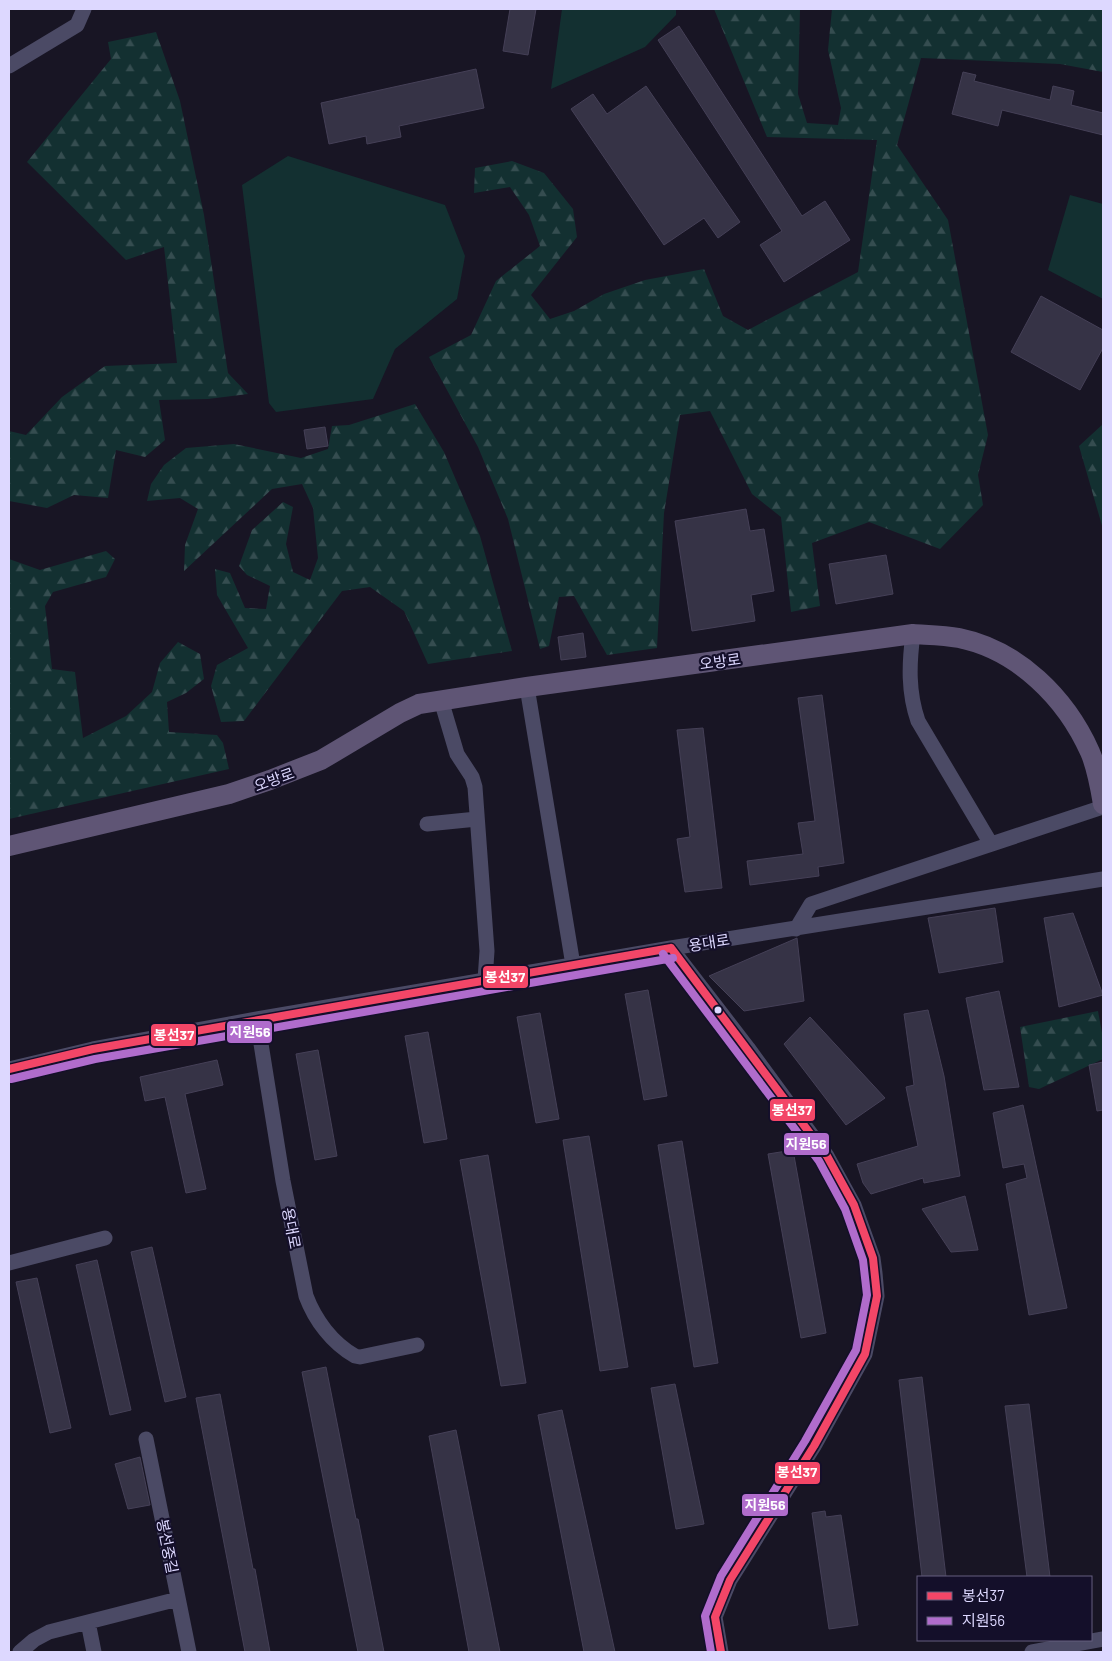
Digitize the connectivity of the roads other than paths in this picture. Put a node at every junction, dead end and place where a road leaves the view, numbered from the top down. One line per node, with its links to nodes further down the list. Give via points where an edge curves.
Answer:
1 (84, 9): 2 (street, via 77,25)
2 (9, 66)
3 (913, 634): 4 (main road, 오방로); 6 (main road, 오방로, via 953,637 977,643 1018,663 1035,677 1052,693 1083,738 1097,773); 9 (street, via 909,672 918,721)
4 (527, 687): 5 (main road, 오방로); 14 (street)
5 (441, 700): 7 (street, via 457,754 472,777); 10 (main road, 오방로, via 411,708 321,760 245,789)
6 (1103, 805): 9 (street, 오방로)
7 (477, 819): 8 (street); 15 (street, via 487,951)
8 (427, 824)
9 (991, 844): 12 (street, 오방로, via 812,904)
10 (9, 846)
11 (1103, 880): 12 (street, 용대로)
12 (796, 929): 13 (street, 용대로)
13 (671, 948): 14 (street, 용대로); 28 (street, via 827,1156 854,1205 874,1258 877,1296 865,1354 814,1446 730,1580 715,1617)
14 (573, 965): 15 (street, 용대로)
15 (485, 980): 16 (street, 용대로)
16 (257, 1019): 17 (street, 용대로, via 93,1049); 20 (street, 용대로, via 283,1181 312,1312 321,1325 355,1356)
17 (9, 1069)
18 (105, 1238): 19 (street)
19 (9, 1263)
20 (417, 1345)
21 (146, 1440): 22 (street, 봉선중길)
22 (178, 1599): 23 (street); 27 (street, 봉선중길)
23 (88, 1622): 25 (street, via 38,1636); 26 (street)
24 (1103, 1639): 29 (street)
25 (20, 1652)
26 (94, 1652)
27 (189, 1652)
28 (721, 1652)
29 (1032, 1652)

